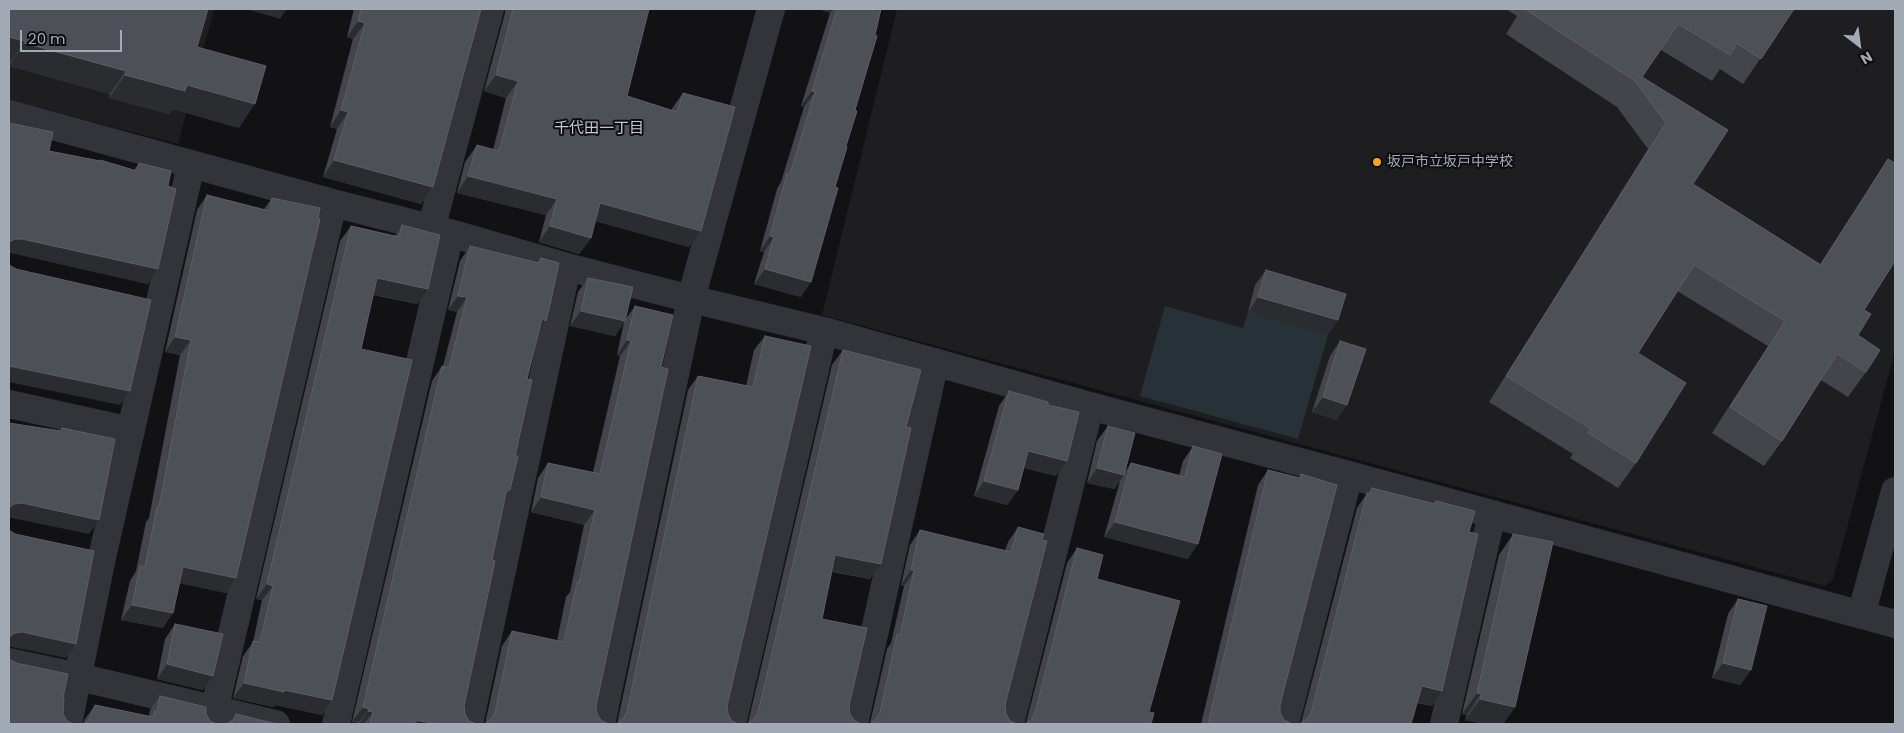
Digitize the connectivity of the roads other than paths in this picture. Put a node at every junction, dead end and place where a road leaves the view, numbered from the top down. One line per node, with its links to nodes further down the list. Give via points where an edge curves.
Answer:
1 (490, 9): 6 (street)
2 (771, 9): 8 (street)
3 (9, 114): 4 (street)
4 (191, 165): 5 (street); 13 (street, via 150,299)
5 (333, 203): 6 (street); 23 (street)
6 (440, 231): 7 (street); 26 (street)
7 (567, 267): 8 (street); 27 (street)
8 (691, 299): 9 (street); 28 (street)
9 (824, 331): 10 (street); 29 (street)
10 (935, 362): 12 (street); 30 (street)
11 (9, 404): 13 (street)
12 (1090, 406): 14 (street); 31 (street)
13 (131, 431): 18 (street)
14 (1349, 475): 16 (street); 32 (street)
15 (1895, 491): 19 (street)
16 (1492, 514): 19 (street); 33 (street)
17 (75, 547): 18 (street)
18 (104, 553): 22 (street)
19 (1861, 614): 20 (street)
20 (1895, 624)
21 (9, 662): 22 (street)
22 (79, 677): 23 (street); 24 (street)
23 (212, 716): 25 (street)
24 (68, 724)
25 (276, 724)
26 (336, 724)
27 (469, 724)
28 (601, 724)
29 (732, 724)
30 (854, 724)
31 (1010, 724)
32 (1285, 724)
33 (1444, 724)

